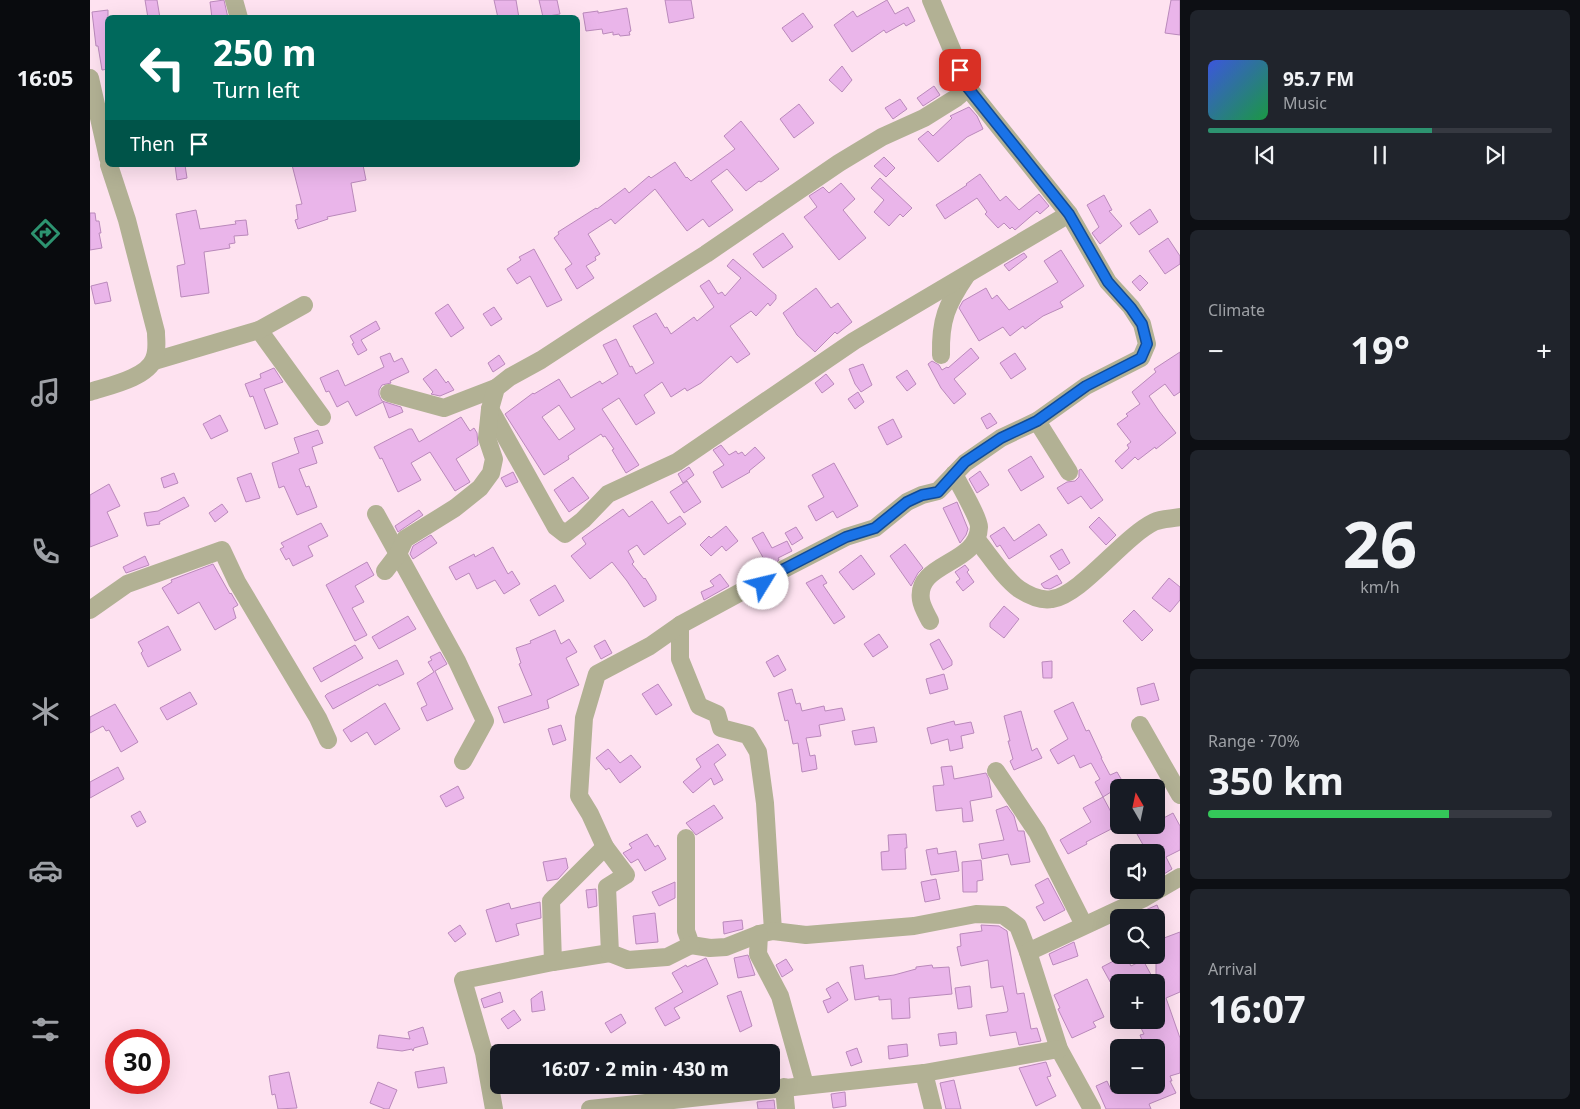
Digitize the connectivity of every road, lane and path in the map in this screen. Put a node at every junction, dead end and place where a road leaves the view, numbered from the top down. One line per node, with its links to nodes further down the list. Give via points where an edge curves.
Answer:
1 (234, 0): 3 (street)
2 (931, 0): 5 (street)
3 (238, 15)
4 (90, 78): 6 (street)
5 (968, 88): 8 (street); 14 (street, via 924,118 882,137 839,163 706,254)
6 (105, 145)
7 (111, 167): 13 (street, via 156,332)
8 (1069, 214): 9 (street); 19 (street, via 1108,282 1142,324 1147,344 1141,358 1086,386)
9 (968, 274): 12 (street, via 948,307 940,332); 17 (street, via 854,341 677,462 608,494 565,534 556,527)
10 (304, 304): 11 (street)
11 (259, 330): 13 (street); 18 (street)
12 (941, 355)
13 (154, 361): 15 (street, via 144,372)
14 (496, 388): 16 (street, via 444,408); 17 (street)
15 (90, 392)
16 (389, 393)
17 (490, 409): 25 (street, via 487,438 494,459 492,473 480,488 455,508 405,539)
18 (322, 417)
19 (1037, 421): 20 (street); 21 (street, via 1001,438 965,462)
20 (1069, 472)
21 (954, 474): 24 (street, via 979,524); 29 (street, via 938,492 907,502 875,528 838,541 782,570 774,582 752,586)
22 (376, 514): 25 (street)
23 (1180, 517): 24 (street, via 1155,521 1130,538 1074,589 1050,600 1038,599 1019,589)
24 (977, 540): 28 (street, via 963,554 928,576 920,588 921,602)
25 (398, 554): 26 (street); 32 (street, via 457,661 485,721)
26 (385, 571)
27 (90, 610): 31 (street, via 127,584 222,550)
28 (930, 622)
29 (680, 625): 36 (street, via 650,646 597,674 584,718 580,796); 39 (street, via 680,659 699,706 717,714 722,728 748,735 758,752 765,803)
30 (1140, 725): 34 (street)
31 (328, 740)
32 (463, 761)
33 (996, 770): 38 (street, via 1037,832)
34 (1180, 795)
35 (686, 838): 40 (street, via 686,931)
36 (605, 847): 42 (street, via 626,875 608,887); 43 (street, via 551,902)
37 (1180, 877): 38 (street, via 1144,898)
38 (1084, 925): 41 (street)
39 (766, 932): 40 (street, via 726,948); 41 (street, via 806,935 914,926 976,914 1003,915 1018,926); 46 (street, via 758,954 780,996)
40 (691, 945): 42 (street, via 667,957 628,960)
41 (1028, 952): 44 (street)
42 (610, 953): 43 (street)
43 (553, 962): 48 (street, via 463,980 484,1053)
44 (1059, 1049): 45 (street); 52 (street)
45 (924, 1073): 46 (street); 51 (street)
46 (805, 1085): 47 (street)
47 (784, 1087): 49 (street); 50 (street)
48 (494, 1109)
49 (590, 1109)
50 (786, 1109)
51 (933, 1109)
52 (1092, 1109)

